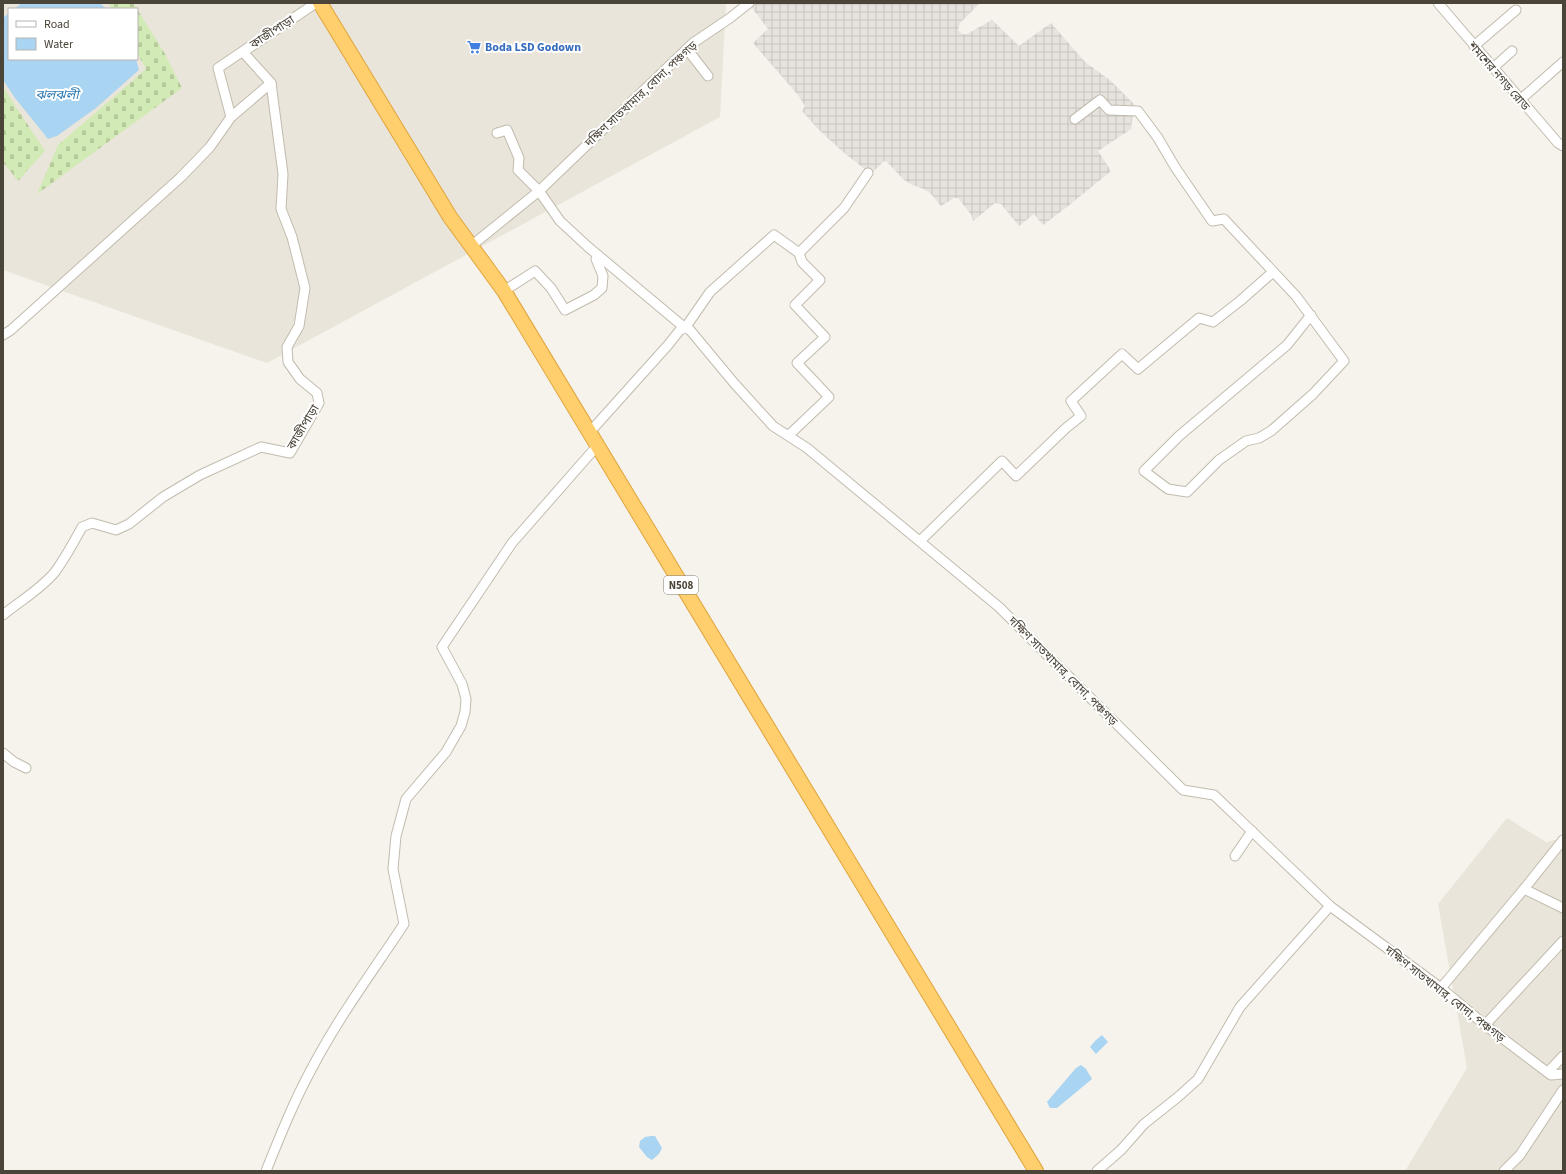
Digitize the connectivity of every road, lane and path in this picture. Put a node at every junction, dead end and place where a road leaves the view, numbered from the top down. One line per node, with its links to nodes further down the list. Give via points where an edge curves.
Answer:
1 (316, 3): 6 (street, কাজীপাড়া)
2 (320, 3): 21 (highway, N508, via 450,217)
3 (748, 3): 8 (street, দক্ষিণ সাতখামার, বোদা, পঞ্চগড়)
4 (1438, 3): 7 (street, শমশের নগড় রোড)
5 (1516, 10): 7 (street)
6 (255, 43): 13 (street, কাজীপাড়া, via 242,52); 15 (street, via 218,68)
7 (1474, 46): 11 (street, শমশের নগড় রোড)
8 (687, 49): 12 (street); 20 (street, দক্ষিণ সাতখামার, বোদা, পঞ্চগড়)
9 (1512, 51): 11 (street)
10 (1563, 62): 14 (street)
11 (1493, 68): 14 (street, শমশের নগড় রোড)
12 (708, 76)
13 (271, 83): 15 (street); 33 (street, কাজীপাড়া, via 283,174 281,209 292,237 305,288 299,326 286,347 288,362 300,379 316,393 319,403 290,453 261,447 200,475 163,497 129,524 116,530 92,524 82,527 54,572)
14 (1520, 100): 18 (street, শমশের নগড় রোড)
15 (231, 117): 28 (street, via 210,147 181,177)
16 (1075, 119): 24 (street, via 1100,100 1109,110 1138,111 1212,221 1224,219)
17 (497, 133): 20 (street, দক্ষিণ সাতখামার, বোদা, পঞ্চগড়, via 507,130 519,158 518,170)
18 (1563, 146)
19 (868, 173): 22 (street, via 844,208)
20 (539, 191): 21 (street, দক্ষিণ সাতখামার, বোদা, পঞ্চগড়); 27 (street, দক্ষিণ সাতখামার, বোদা, পঞ্চগড়, via 560,221)
21 (471, 246): 25 (highway, N508)
22 (799, 253): 27 (street, via 774,235 710,292); 30 (street, via 802,262 820,280 795,305 825,337 797,363 829,397)
23 (596, 259): 25 (street, via 603,276 602,288 565,310 551,288 535,271)
24 (1273, 272): 26 (street); 32 (street, via 1213,322 1199,318 1138,369 1122,354 1071,401 1081,416 1016,476 1002,461)
25 (504, 291): 29 (highway, N508)
26 (1310, 315): 26 (street, via 1287,345 1179,436 1144,472 1168,489 1187,492 1219,460 1246,441 1259,438 1271,431 1313,394 1344,360)
27 (685, 328): 29 (street, via 680,330); 30 (street, দক্ষিণ সাতখামার, বোদা, পঞ্চগড়, via 690,330 734,384 773,426)
28 (3, 335)
29 (589, 433): 31 (highway, N508)
30 (789, 435): 32 (street, দক্ষিণ সাতখামার, বোদা, পঞ্চগড়)
31 (597, 446): 49 (street, via 512,543 442,647 462,684 466,699 465,712 461,726 446,752 406,799 396,836 393,868 404,924 312,1067); 50 (highway, N508)
32 (920, 541): 36 (street, দক্ষিণ সাতখামার, বোদা, পঞ্চগড়, via 999,607 1183,790 1214,795)
33 (3, 615)
34 (3, 753): 35 (street)
35 (26, 768)
36 (1252, 831): 38 (street); 40 (street, দক্ষিণ সাতখামার, বোদা, পঞ্চগড়)
37 (1563, 840): 39 (street)
38 (1235, 856)
39 (1524, 889): 41 (street); 43 (street)
40 (1330, 906): 43 (street, দক্ষিণ সাতখামার, বোদা, পঞ্চগড়); 51 (street, via 1240,1007 1198,1079 1144,1124 1121,1150)
41 (1563, 908)
42 (1563, 941): 44 (street)
43 (1441, 988): 44 (street, দক্ষিণ সাতখামার, বোদা, পঞ্চগড়)
44 (1485, 1026): 46 (street, দক্ষিণ সাতখামার, বোদা, পঞ্চগড়)
45 (1563, 1056): 46 (street)
46 (1548, 1072): 47 (street, দক্ষিণ সাতখামার, বোদা, পঞ্চগড়, via 1551,1075)
47 (1563, 1074)
48 (1563, 1090): 52 (street, via 1520,1155)
49 (266, 1171)
50 (1036, 1171)
51 (1097, 1171)
52 (1504, 1171)

